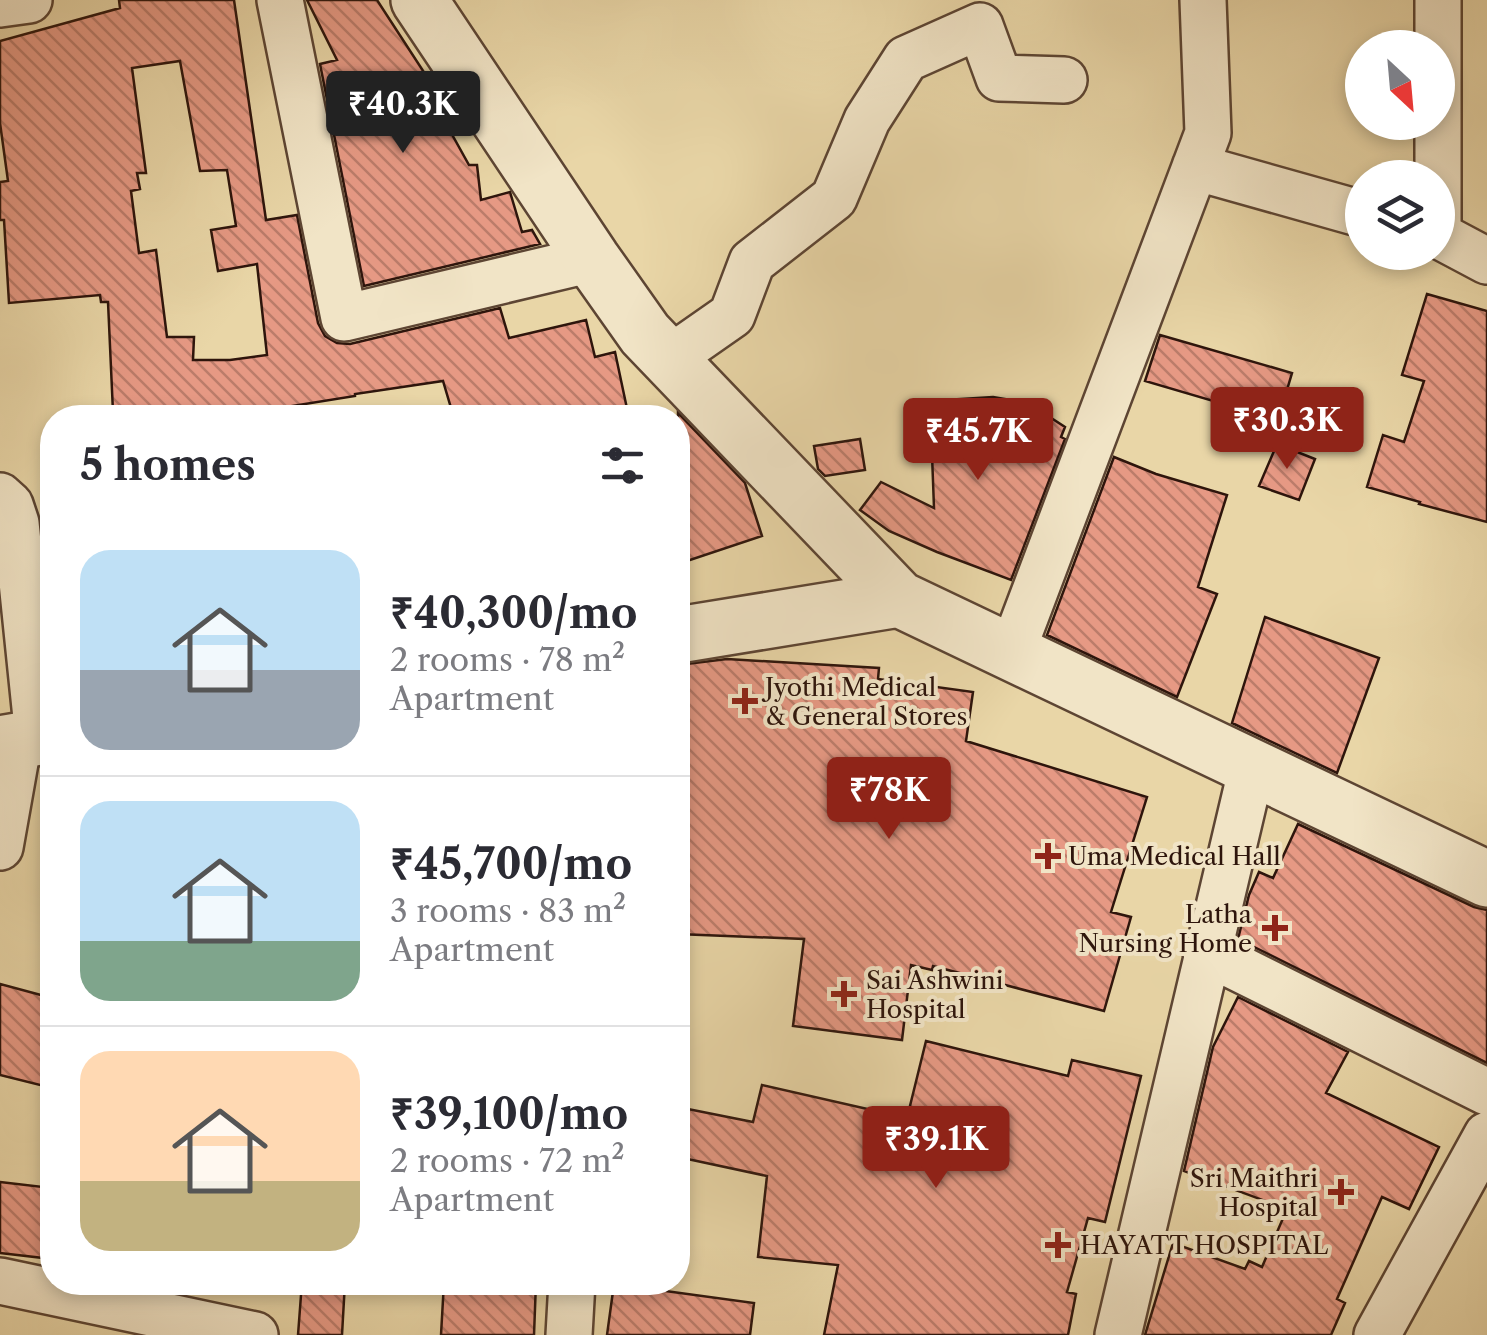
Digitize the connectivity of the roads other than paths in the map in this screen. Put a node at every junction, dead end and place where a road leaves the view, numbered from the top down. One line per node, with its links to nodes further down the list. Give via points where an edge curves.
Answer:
1 (29, 0): 6 (street)
2 (280, 0): 12 (street, via 344,318)
3 (419, 0): 12 (street)
4 (1203, 0): 9 (street, via 1208,133)
5 (1438, 0): 8 (street)
6 (0, 4)
7 (1064, 80): 14 (street, via 999,78 980,26 906,59 868,120 834,198 752,262 732,315)
8 (1438, 160)
9 (1195, 167): 10 (street); 18 (street)
10 (1345, 209)
11 (1455, 244): 13 (street)
12 (592, 259): 14 (street)
13 (1487, 261)
14 (669, 359): 16 (street)
15 (0, 496): 19 (street, via 16,523)
16 (899, 599): 17 (street); 18 (street)
17 (690, 633)
18 (1012, 652): 20 (street)
19 (27, 739): 21 (street)
20 (1252, 766): 22 (street); 23 (street)
21 (0, 847)
22 (1487, 879)
23 (1206, 952): 24 (street); 32 (street)
24 (1487, 1092)
25 (1487, 1135): 33 (street)
26 (0, 1282): 27 (street)
27 (40, 1290)
28 (63, 1295): 30 (street)
29 (571, 1295): 31 (street)
30 (255, 1335)
31 (569, 1335)
32 (1118, 1335)
33 (1378, 1335)

